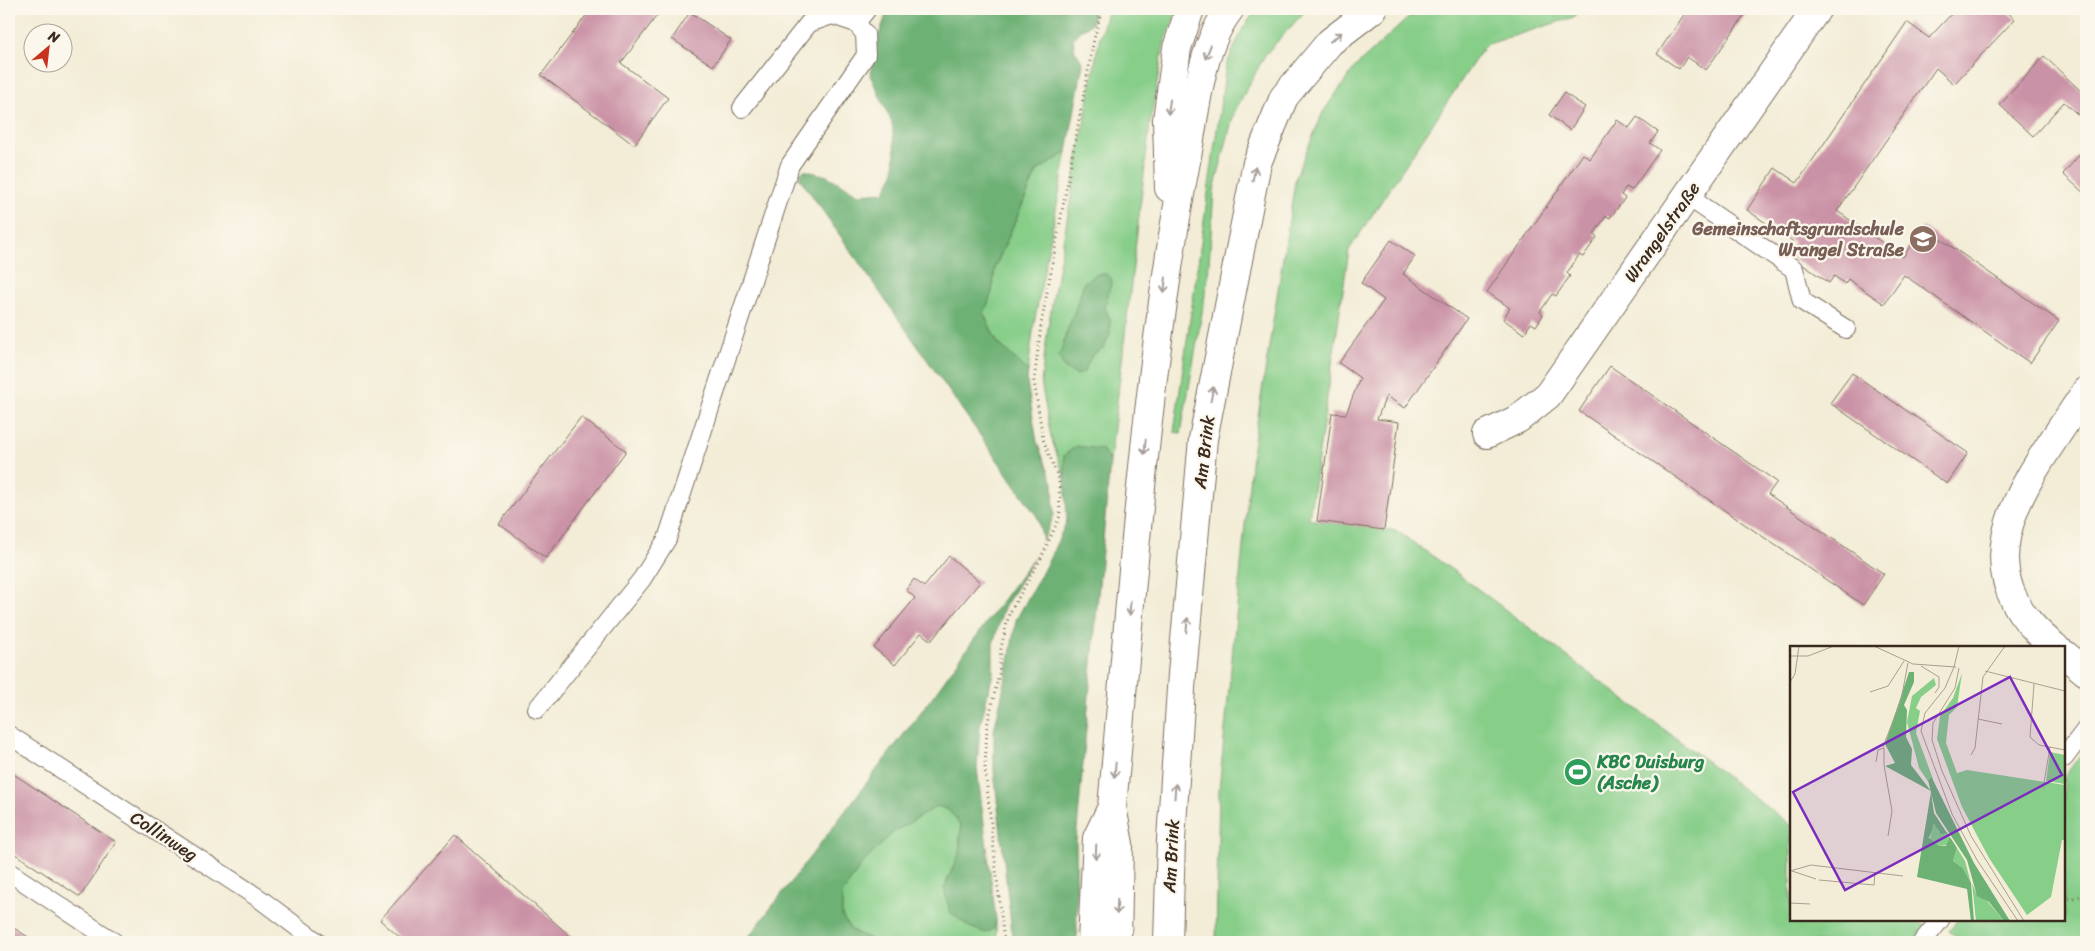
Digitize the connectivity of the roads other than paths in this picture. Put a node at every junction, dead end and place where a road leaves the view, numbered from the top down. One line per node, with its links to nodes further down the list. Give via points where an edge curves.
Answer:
1 (867, 9): 6 (lane)
2 (1190, 9): 9 (main road, one-way to 9, via 1177,48 1167,120)
3 (1230, 9): 9 (main road, one-way to 9, via 1206,56)
4 (1373, 9): 28 (main road, Am Brink, one-way to 4, via 1182,674 1204,439 1257,163 1284,97 1330,42)
5 (1817, 9): 8 (main road, Wrangelstraße)
6 (856, 23): 7 (lane, via 832,16 809,23); 16 (lane, via 865,34 866,55 790,164 667,539 642,579)
7 (742, 108)
8 (1687, 196): 10 (lane, via 1794,269 1802,301); 12 (main road, Wrangelstraße, via 1548,395 1518,419)
9 (1171, 237): 20 (main road, one-way to 20, via 1147,422)
10 (1846, 329)
11 (2086, 391): 13 (main road, via 2016,502 2005,538 2004,572 2016,606 2038,634)
12 (1487, 434)
13 (2054, 646)
14 (2065, 655): 15 (main road)
15 (2086, 672)
16 (538, 709)
17 (2086, 729): 19 (lane)
18 (9, 735): 23 (lane, Collinweg, via 260,899)
19 (2065, 757)
20 (1112, 806): 26 (main road, one-way to 26, via 1097,838); 27 (main road, one-way to 27, via 1119,844)
21 (9, 872): 24 (lane)
22 (1939, 921): 29 (lane)
23 (297, 936): 25 (lane, Collinweg)
24 (114, 942)
25 (317, 942)
26 (1092, 942)
27 (1116, 942)
28 (1168, 942)
29 (1922, 942)

